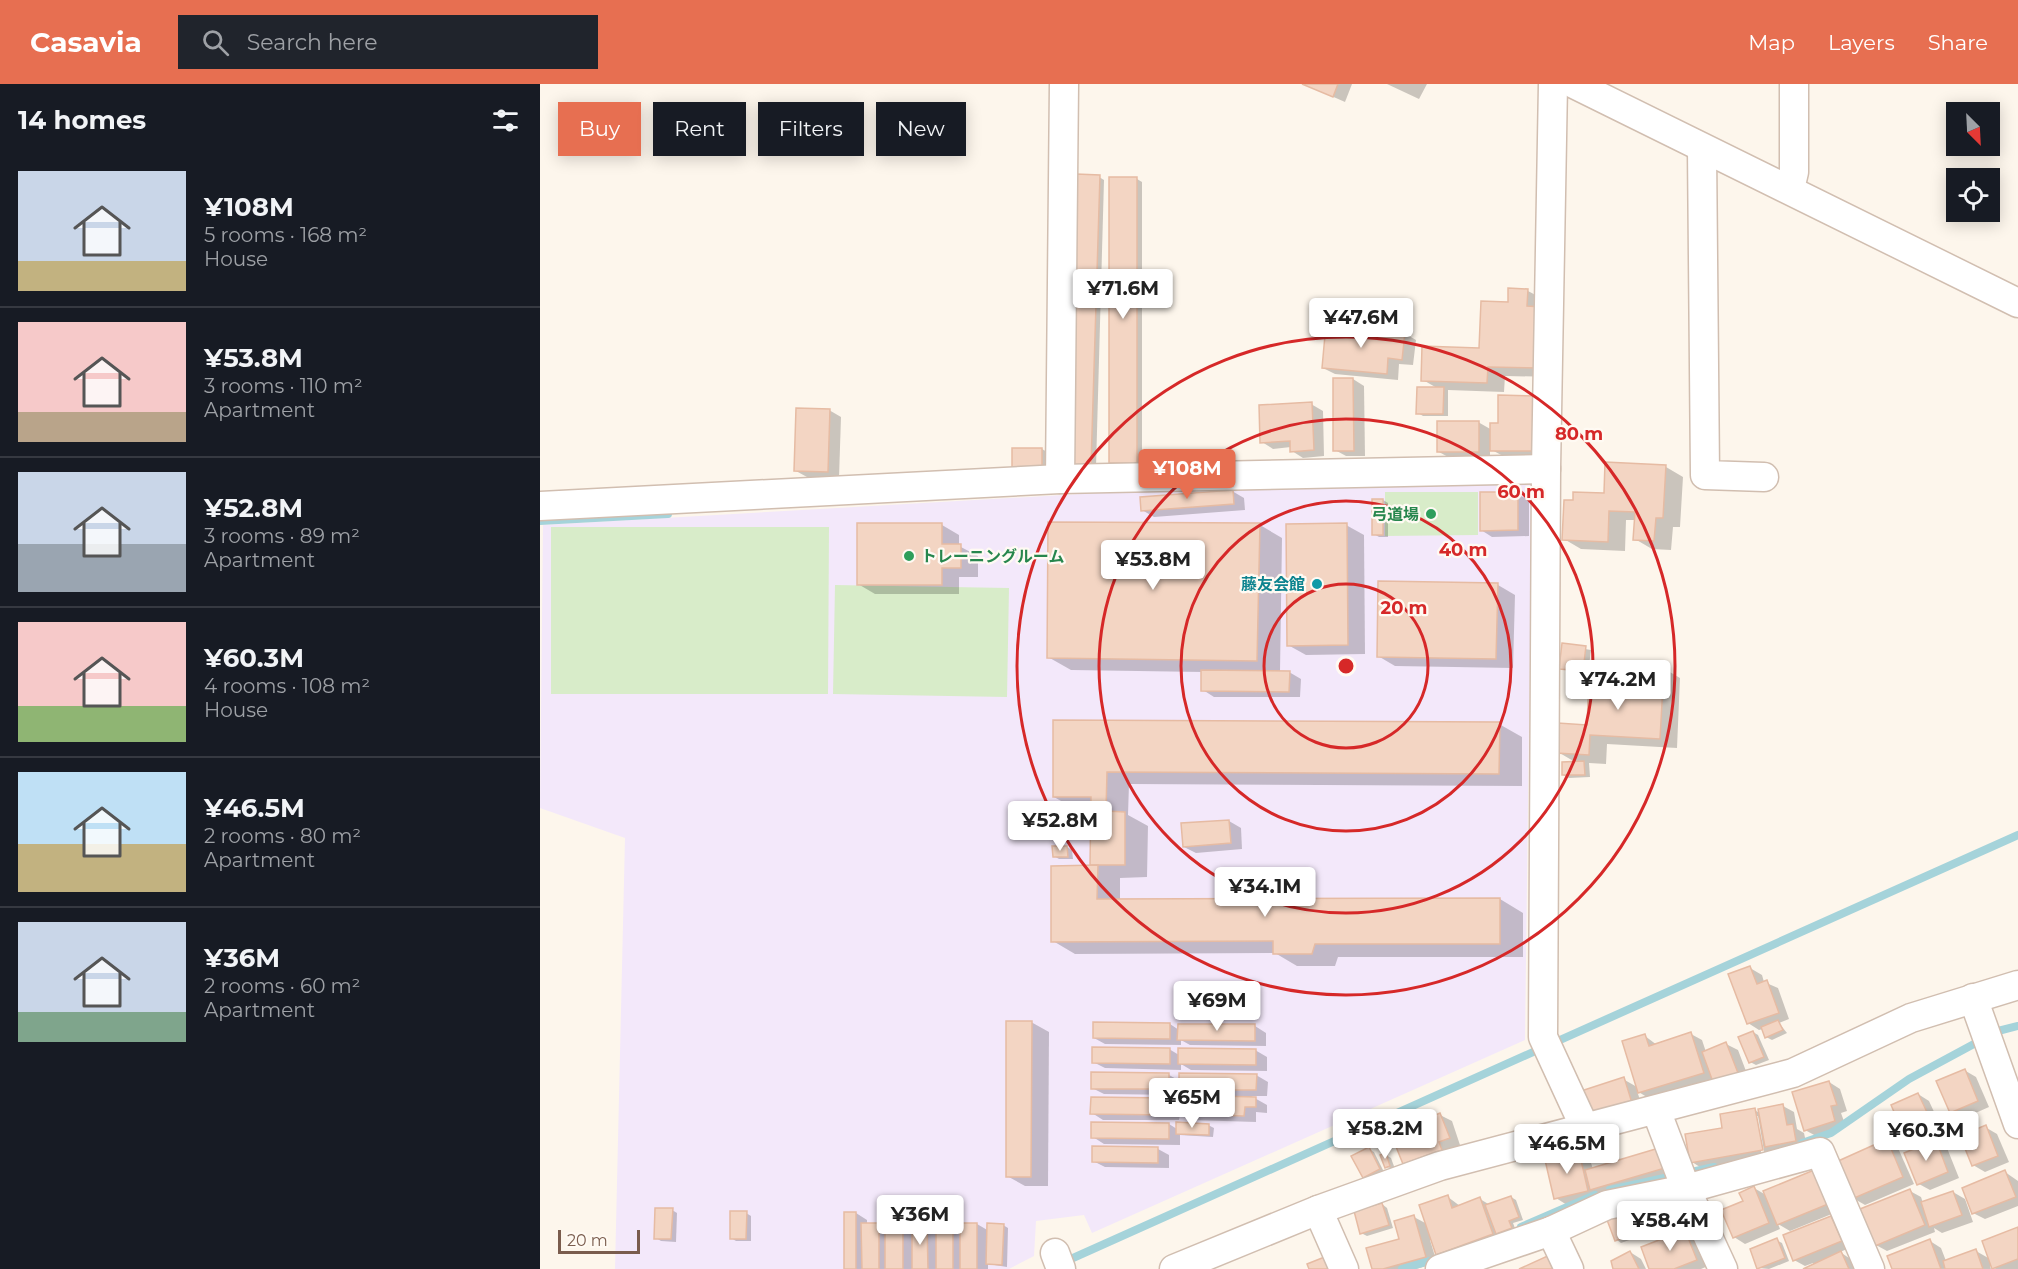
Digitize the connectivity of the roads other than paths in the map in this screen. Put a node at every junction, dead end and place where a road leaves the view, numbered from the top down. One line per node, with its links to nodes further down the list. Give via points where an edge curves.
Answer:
1 (1064, 84): 10 (street)
2 (1553, 84): 8 (street)
3 (1574, 84): 5 (street)
4 (1794, 84): 6 (street)
5 (1702, 149): 6 (street); 9 (street, via 1705,475)
6 (1792, 181): 7 (street)
7 (2018, 303)
8 (1546, 469): 10 (street); 16 (street, via 1543,1026 1547,1048)
9 (1764, 477)
10 (1060, 479): 11 (street)
11 (541, 506)
12 (2018, 985): 13 (street)
13 (1973, 998): 14 (street, via 1911,1018 1793,1073); 15 (street)
14 (1656, 1110): 16 (street); 17 (street)
15 (2018, 1124)
16 (1585, 1128): 18 (street, via 1440,1166)
17 (1681, 1178): 19 (street); 24 (street); 25 (street, via 1820,1152)
18 (1318, 1210): 20 (street); 21 (street)
19 (1551, 1231): 22 (street); 23 (street)
20 (1174, 1269)
21 (1344, 1269)
22 (1440, 1269)
23 (1569, 1269)
24 (1723, 1269)
25 (1870, 1269)

